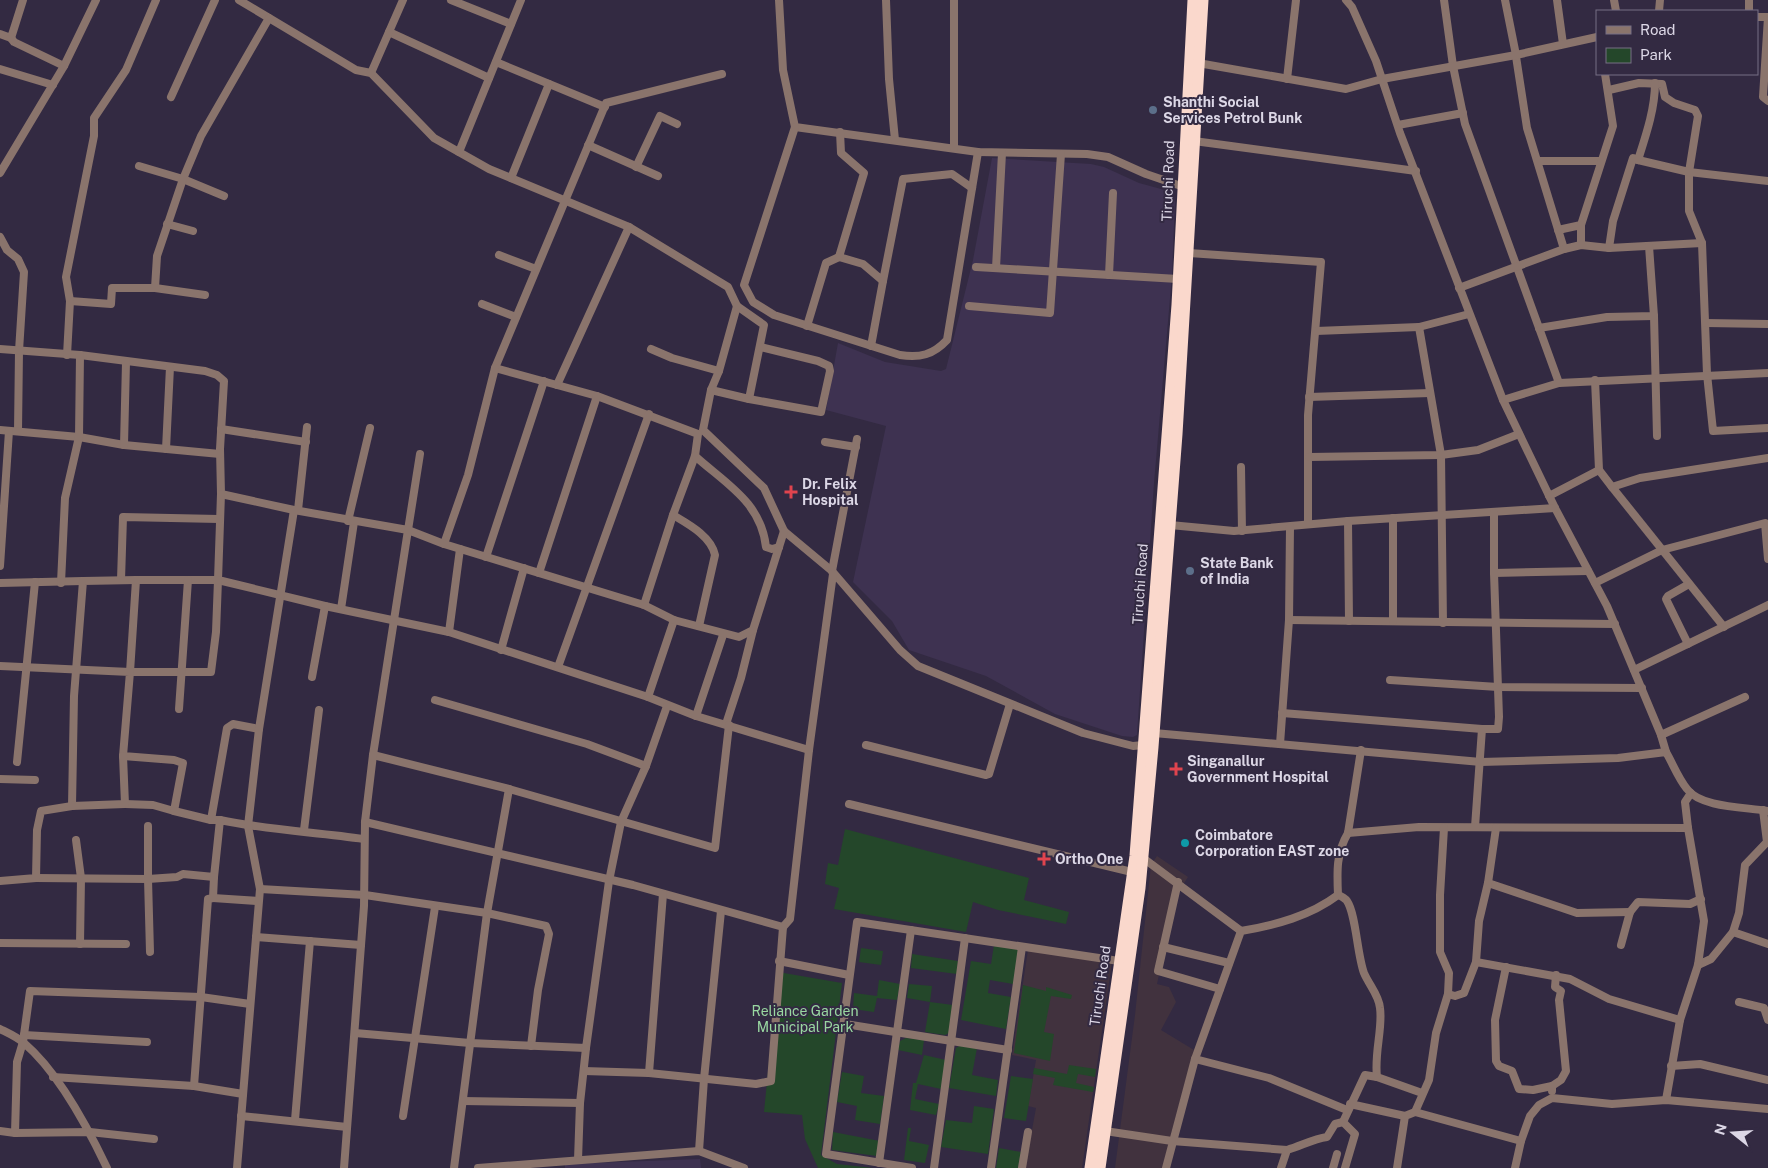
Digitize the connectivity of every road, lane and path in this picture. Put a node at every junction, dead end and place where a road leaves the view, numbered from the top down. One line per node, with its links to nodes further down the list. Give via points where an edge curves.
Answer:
1 (23, 0): 25 (street)
2 (96, 0): 30 (street)
3 (156, 0): 102 (street, via 126,70 93,122 94,136 66,277)
4 (215, 0): 44 (street)
5 (239, 0): 20 (street)
6 (403, 0): 22 (street)
7 (451, 0): 21 (street)
8 (521, 0): 21 (street)
9 (779, 0): 50 (street, via 783,70)
10 (886, 0): 52 (street)
11 (954, 0): 55 (street)
12 (1193, 0): 72 (highway, Tiruchi Road)
13 (1204, 0): 29 (highway, Tiruchi Road)
14 (1296, 0): 38 (street)
15 (1346, 0): 39 (street)
16 (1444, 0): 31 (street)
17 (1505, 0): 27 (street)
18 (1557, 0): 26 (street)
19 (1768, 17): 33 (street)
20 (269, 18): 34 (street, via 356,70); 70 (street, via 202,136)
21 (511, 24): 28 (street)
22 (389, 32): 34 (street); 37 (street)
23 (0, 34): 25 (street)
24 (1596, 37): 26 (street)
25 (11, 38): 30 (street)
26 (1563, 44): 27 (street)
27 (1516, 55): 31 (street); 61 (street, via 1527,128)
28 (496, 62): 37 (street); 41 (street)
29 (1198, 63): 38 (street); 53 (highway, Tiruchi Road)
30 (64, 66): 42 (street)
31 (1453, 66): 39 (street); 47 (street)
32 (0, 70): 42 (street)
33 (1766, 71): 45 (street, via 1763,97)
34 (371, 73): 56 (street, via 434,138)
35 (722, 74): 46 (street, via 606,103)
36 (1605, 75): 43 (street)
37 (489, 78): 56 (street)
38 (1286, 79): 39 (street, via 1346,89)
39 (1382, 79): 49 (street)
40 (1655, 83): 43 (street); 60 (street, via 1655,95); 66 (street, via 1662,84 1665,97 1694,110 1698,116)
41 (549, 84): 46 (street); 69 (street)
42 (53, 85): 67 (street)
43 (1609, 90): 62 (street, via 1613,126)
44 (171, 97)
45 (1768, 101)
46 (604, 107): 54 (street)
47 (1463, 113): 49 (street); 91 (street)
48 (677, 124): 64 (street, via 660,116)
49 (1398, 125): 65 (street)
50 (795, 127): 51 (street); 111 (street, via 744,285 753,302 774,315)
51 (840, 132): 52 (street); 90 (street, via 841,153 864,173)
52 (895, 140): 55 (street)
53 (1194, 141): 65 (street); 88 (highway, Tiruchi Road)
54 (588, 145): 64 (street); 76 (street)
55 (954, 148): 57 (street)
56 (459, 152): 69 (street)
57 (978, 152): 58 (street); 73 (street)
58 (1002, 153): 59 (street); 93 (street)
59 (1061, 154): 72 (street, via 1108,157); 95 (street)
60 (1638, 160): 66 (street); 86 (street, via 1633,158 1623,188)
61 (1538, 161): 62 (street); 80 (street)
62 (1601, 161): 78 (street)
63 (139, 166): 70 (street)
64 (636, 166): 68 (street)
65 (1416, 171): 100 (street)
66 (1689, 172): 71 (street); 83 (street, via 1689,211)
67 (0, 173)
68 (658, 176)
69 (511, 178): 76 (street)
70 (183, 179): 75 (street); 77 (street)
71 (1768, 181)
72 (1184, 187): 97 (highway, Tiruchi Road)
73 (972, 188): 98 (street, via 952,174 903,180); 115 (street, via 947,340 932,353 915,357)
74 (1113, 193): 96 (street)
75 (224, 196)
76 (564, 200): 79 (street); 94 (street)
77 (167, 224): 81 (street); 99 (street, via 157,256)
78 (1581, 225): 80 (street); 84 (street)
79 (629, 227): 104 (street, via 728,287); 132 (street)
80 (1558, 230): 87 (street)
81 (193, 231)
82 (0, 237): 119 (street, via 24,272)
83 (1702, 243): 85 (street); 109 (street)
84 (1581, 245): 86 (street); 87 (street)
85 (1649, 246): 86 (street); 107 (street)
86 (1609, 248)
87 (1564, 249): 91 (street)
88 (1189, 253): 114 (street, via 1321,262); 177 (highway, Tiruchi Road)
89 (499, 255): 94 (street)
90 (839, 257): 98 (street, via 863,264); 111 (street, via 826,263)
91 (1515, 266): 100 (street); 113 (street)
92 (976, 267): 93 (street)
93 (996, 268): 95 (street)
94 (536, 269): 108 (street)
95 (1053, 272): 96 (street); 105 (street, via 1050,313)
96 (1109, 275): 97 (street)
97 (1178, 279): 252 (highway, Tiruchi Road)
98 (883, 281): 115 (street)
99 (155, 288): 101 (street); 102 (street, via 112,288 111,304)
100 (1459, 288): 106 (street)
101 (205, 295)
102 (70, 301): 120 (street)
103 (482, 304): 108 (street)
104 (737, 306): 116 (street, via 764,325); 125 (street)
105 (969, 306)
106 (1469, 314): 112 (street); 138 (street)
107 (1654, 316): 113 (street, via 1607,317); 128 (street)
108 (516, 317): 124 (street)
109 (1706, 323): 110 (street); 127 (street)
110 (1768, 324)
111 (807, 326): 115 (street)
112 (1419, 327): 114 (street); 134 (street)
113 (1539, 328): 131 (street)
114 (1316, 330): 136 (street)
115 (871, 346)
116 (760, 347): 137 (street); 137 (street, via 829,366 823,408 817,412)
117 (0, 349): 119 (street)
118 (650, 349): 125 (street)
119 (19, 351): 120 (street); 146 (street)
120 (67, 355): 121 (street)
121 (80, 355): 122 (street); 149 (street)
122 (126, 362): 123 (street); 153 (street)
123 (170, 367): 143 (street, via 205,371 224,381); 155 (street)
124 (495, 368): 130 (street); 182 (street, via 470,465)
125 (719, 371): 133 (street)
126 (1768, 373): 127 (street)
127 (1707, 374): 128 (street); 142 (street, via 1713,431)
128 (1654, 377): 129 (street); 148 (street)
129 (1595, 380): 131 (street); 163 (street)
130 (544, 381): 132 (street); 186 (street)
131 (1559, 383): 138 (street)
132 (557, 385): 135 (street)
133 (711, 390): 137 (street); 181 (street, via 703,430 764,488)
134 (1430, 393): 136 (street); 158 (street)
135 (597, 396): 139 (street); 191 (street)
136 (1309, 397): 160 (street)
137 (749, 399)
138 (1502, 400): 147 (street)
139 (649, 414): 159 (street, via 698,434); 204 (street)
140 (307, 427): 151 (street)
141 (370, 428): 174 (street)
142 (1768, 428)
143 (221, 429): 151 (street); 156 (street)
144 (0, 430): 145 (street)
145 (9, 431): 146 (street); 188 (street)
146 (18, 431): 149 (street)
147 (1519, 434): 158 (street, via 1478,450); 166 (street)
148 (1657, 436)
149 (79, 437): 153 (street); 201 (street, via 65,498)
150 (857, 439): 154 (street)
151 (306, 442): 168 (street)
152 (824, 442): 154 (street)
153 (124, 445): 155 (street)
154 (856, 447): 192 (street)
155 (166, 449): 156 (street)
156 (220, 454): 165 (street)
157 (420, 454): 179 (street)
158 (1440, 455): 160 (street); 171 (street)
159 (695, 456): 170 (street); 183 (street, via 750,505 758,516 766,547)
160 (1309, 457): 176 (street)
161 (1768, 458): 164 (street, via 1640,478)
162 (1241, 467): 180 (street)
163 (1599, 470): 164 (street); 166 (street)
164 (1612, 487): 185 (street)
165 (221, 494): 168 (street); 173 (street)
166 (1549, 496): 167 (street)
167 (1555, 508): 169 (street); 190 (street)
168 (296, 510): 174 (street); 205 (street)
169 (1494, 513): 171 (street); 193 (street)
170 (673, 515): 206 (street); 218 (street, via 703,536 715,555)
171 (1441, 515): 172 (street); 215 (street)
172 (1393, 518): 175 (street); 214 (street)
173 (219, 520): 194 (street, via 124,516); 197 (street)
174 (351, 521): 179 (street); 209 (street)
175 (1348, 521): 176 (street); 213 (street)
176 (1308, 524): 178 (street)
177 (1170, 525): 180 (street); 248 (highway, Tiruchi Road)
178 (1290, 528): 180 (street); 212 (street)
179 (408, 530): 182 (street); 210 (street)
180 (1242, 530)
181 (784, 531): 183 (street); 192 (street)
182 (444, 544): 184 (street)
183 (779, 547): 220 (street)
184 (460, 549): 186 (street); 221 (street)
185 (1662, 550): 187 (street, via 1765,523); 202 (street); 203 (street)
186 (486, 557): 189 (street)
187 (1768, 559)
188 (0, 566)
189 (524, 568): 191 (street); 224 (street)
190 (1588, 571): 193 (street); 202 (street)
191 (539, 573): 204 (street)
192 (833, 573): 239 (street, via 918,666); 253 (street)
193 (1494, 573): 216 (street)
194 (121, 580): 195 (street); 198 (street)
195 (136, 580): 196 (street); 230 (street)
196 (188, 580): 197 (street); 231 (street)
197 (218, 580): 205 (street); 231 (street, via 211,672)
198 (83, 581): 201 (street); 228 (street)
199 (34, 582): 200 (street); 201 (street); 227 (street)
200 (0, 583)
201 (61, 583)
202 (1595, 583): 217 (street)
203 (1689, 584): 219 (street); 223 (street, via 1666,599)
204 (586, 588): 206 (street); 226 (street)
205 (281, 595): 208 (street); 247 (street)
206 (644, 605): 211 (street)
207 (1768, 605): 219 (street)
208 (325, 606): 209 (street); 232 (street)
209 (341, 610): 210 (street)
210 (394, 620): 221 (street); 256 (street)
211 (674, 620): 218 (street); 236 (street)
212 (1289, 620): 213 (street); 243 (street)
213 (1350, 621): 214 (street)
214 (1393, 621): 215 (street)
215 (1443, 623): 216 (street)
216 (1496, 623): 217 (street); 234 (street)
217 (1615, 624): 229 (street)
218 (699, 626): 222 (street)
219 (1724, 627): 223 (street)
220 (753, 630): 222 (street, via 739,637); 245 (street)
221 (449, 632): 224 (street)
222 (723, 635): 244 (street)
223 (1688, 644): 229 (street)
224 (501, 650): 226 (street)
225 (0, 666): 227 (street)
226 (558, 666): 236 (street)
227 (26, 667): 228 (street); 258 (street)
228 (77, 669): 230 (street); 267 (street)
229 (1634, 670): 235 (street)
230 (130, 672): 231 (street); 257 (street)
231 (183, 673): 241 (street)
232 (312, 677)
233 (1390, 680): 234 (street)
234 (1498, 687): 235 (street); 246 (street, via 1498,729)
235 (1642, 688): 249 (street)
236 (648, 697): 240 (street)
237 (1744, 697): 249 (street)
238 (435, 700): 260 (street, via 587,744)
239 (1010, 704): 251 (street, via 989,774 986,775); 252 (street, via 1083,733 1133,746)
240 (667, 706): 244 (street); 260 (street)
241 (179, 709)
242 (319, 710): 279 (street)
243 (1282, 713): 246 (street); 250 (street)
244 (696, 716): 245 (street)
245 (727, 724): 253 (street); 272 (street, via 715,848)
246 (1482, 728): 259 (street)
247 (259, 729): 270 (street, via 233,724 227,728); 274 (street)
248 (1154, 733): 250 (street); 284 (highway, Tiruchi Road)
249 (1661, 735): 255 (street)
250 (1280, 744): 254 (street)
251 (866, 745)
252 (1144, 745): 285 (highway, Tiruchi Road)
253 (808, 750): 305 (street, via 790,919)
254 (1361, 750): 259 (street); 280 (street)
255 (1666, 752): 259 (street, via 1618,758); 264 (street)
256 (373, 755): 263 (street); 271 (street)
257 (123, 756): 265 (street); 268 (street, via 182,763)
258 (17, 762)
259 (1481, 762): 276 (street)
260 (646, 766): 272 (street)
261 (0, 780): 262 (street)
262 (35, 780)
263 (509, 789): 272 (street); 283 (street)
264 (1691, 794): 269 (street, via 1728,806); 278 (street, via 1685,802)
265 (125, 804): 267 (street); 268 (street)
266 (849, 804): 285 (street)
267 (72, 806): 287 (street, via 41,811 37,830)
268 (174, 810): 270 (street)
269 (1766, 810): 308 (street, via 1767,842 1745,865)
270 (215, 820): 274 (street); 286 (street)
271 (365, 822): 281 (street); 283 (street)
272 (621, 822): 291 (street)
273 (148, 826): 289 (street)
274 (248, 826): 279 (street); 294 (street)
275 (1444, 828): 276 (street); 280 (street); 330 (street, via 1440,952 1449,973)
276 (1475, 828): 277 (street)
277 (1496, 828): 278 (street); 293 (street)
278 (1688, 828): 299 (street)
279 (304, 830): 281 (street)
280 (1348, 833): 296 (street, via 1341,844 1337,867)
281 (364, 839): 297 (street)
282 (76, 840): 288 (street)
283 (496, 853): 291 (street); 304 (street)
284 (1143, 858): 292 (street); 349 (highway, Tiruchi Road)
285 (1132, 872): 322 (highway, Tiruchi Road)
286 (214, 877): 289 (street, via 183,874); 298 (street)
287 (36, 878): 288 (street); 290 (street)
288 (81, 878): 289 (street); 313 (street)
289 (148, 879): 320 (street)
290 (0, 881)
291 (609, 881): 295 (street); 346 (street)
292 (1178, 882): 307 (street); 319 (street)
293 (1488, 883): 303 (street, via 1577,913); 323 (street, via 1479,921)
294 (260, 889): 297 (street); 300 (street)
295 (663, 894): 302 (street); 352 (street)
296 (1338, 894): 307 (street, via 1322,907 1273,926); 354 (street, via 1347,901 1353,917 1359,954 1380,1008 1375,1060)
297 (365, 895): 301 (street); 316 (street)
298 (213, 898): 300 (street); 331 (street, via 208,900)
299 (1701, 899): 303 (street, via 1690,904 1638,902); 325 (street, via 1704,921)
300 (258, 901): 309 (street)
301 (435, 907): 304 (street); 341 (street)
302 (721, 910): 305 (street); 355 (street)
303 (1630, 912): 317 (street)
304 (488, 913): 344 (street); 345 (street, via 546,926 549,934)
305 (783, 927): 321 (street)
306 (911, 930): 310 (street); 327 (street, via 857,922); 338 (street)
307 (1242, 931): 324 (street)
308 (1733, 932): 315 (street); 325 (street, via 1711,960)
309 (256, 937): 311 (street); 333 (street)
310 (965, 938): 318 (street); 342 (street)
311 (310, 941): 316 (street); 371 (street)
312 (0, 942): 313 (street)
313 (80, 944): 314 (street)
314 (126, 944)
315 (1768, 944)
316 (361, 945): 339 (street)
317 (1621, 945)
318 (1022, 947): 322 (street); 347 (street)
319 (1163, 947): 324 (street); 329 (street, via 1158,971)
320 (150, 952)
321 (779, 961): 327 (street); 355 (street, via 771,1081 756,1084)
322 (1119, 961): 349 (highway, Tiruchi Road)
323 (1476, 962): 326 (street); 330 (street, via 1464,993)
324 (1229, 963): 329 (street)
325 (1698, 965): 334 (street)
326 (1506, 967): 328 (street); 358 (street, via 1495,1020 1496,1061 1499,1066 1512,1071 1519,1089)
327 (849, 975): 336 (street)
328 (1556, 975): 334 (street, via 1609,999); 358 (street, via 1554,987 1560,990 1566,1071)
329 (1220, 989): 348 (street)
330 (1448, 994): 359 (street, via 1436,1032 1429,1080)
331 (201, 997): 333 (street); 340 (street, via 30,991); 357 (street)
332 (1738, 1002): 335 (street, via 1764,1008)
333 (250, 1004): 360 (street)
334 (1680, 1020): 350 (street)
335 (1768, 1020)
336 (845, 1024): 338 (street); 386 (street, via 826,1154)
337 (0, 1029): 340 (street)
338 (897, 1032): 342 (street); 386 (street)
339 (355, 1033): 341 (street); 373 (street)
340 (23, 1038): 343 (street); 353 (street); 378 (street, via 17,1062)
341 (413, 1038): 344 (street); 369 (street)
342 (951, 1040): 347 (street); 394 (street)
343 (147, 1042)
344 (470, 1044): 345 (street); 363 (street)
345 (531, 1046): 346 (street)
346 (586, 1048): 351 (street)
347 (1008, 1050): 395 (street)
348 (1195, 1059): 365 (street, via 1269,1078); 380 (street)
349 (1110, 1061): 375 (highway, Tiruchi Road); 397 (highway, Tiruchi Road)
350 (1671, 1066): 356 (street, via 1700,1064); 362 (street)
351 (584, 1071): 352 (street); 364 (street)
352 (649, 1074): 355 (street)
353 (53, 1077): 357 (street); 376 (street)
354 (1377, 1077): 359 (street); 365 (street, via 1366,1075)
355 (704, 1079): 383 (street)
356 (1768, 1080)
357 (194, 1086): 360 (street)
358 (1552, 1086): 361 (street)
359 (1422, 1093): 367 (street)
360 (243, 1094): 368 (street)
361 (1552, 1098): 362 (street, via 1612,1104); 381 (street, via 1539,1105 1530,1116)
362 (1666, 1100): 366 (street)
363 (463, 1101): 364 (street); 390 (street)
364 (580, 1103): 385 (street)
365 (1349, 1107): 370 (street); 372 (street)
366 (1768, 1109)
367 (1415, 1112): 370 (street); 381 (street)
368 (241, 1116): 371 (street); 388 (street)
369 (403, 1116)
370 (1405, 1116): 403 (street)
371 (295, 1120): 373 (street)
372 (1344, 1122): 382 (street, via 1334,1124 1327,1137 1315,1138 1303,1146); 402 (street, via 1355,1134)
373 (347, 1126): 389 (street)
374 (0, 1131): 378 (street)
375 (1105, 1131): 380 (street); 398 (highway, Tiruchi Road)
376 (90, 1132): 378 (street); 379 (street); 387 (street)
377 (1028, 1132): 396 (street)
378 (15, 1133)
379 (154, 1139)
380 (1172, 1141): 382 (street); 399 (street)
381 (1521, 1142): 404 (street)
382 (1287, 1150): 400 (street)
383 (699, 1151): 385 (street); 392 (street)
384 (1337, 1154): 401 (street)
385 (578, 1160): 391 (street)
386 (879, 1163): 393 (street)
387 (107, 1168)
388 (237, 1168)
389 (344, 1168)
390 (454, 1168)
391 (478, 1168)
392 (744, 1168)
393 (912, 1168)
394 (934, 1168)
395 (991, 1168)
396 (1022, 1168)
397 (1090, 1168)
398 (1100, 1168)
399 (1166, 1168)
400 (1281, 1168)
401 (1333, 1168)
402 (1345, 1168)
403 (1397, 1168)
404 (1515, 1168)

